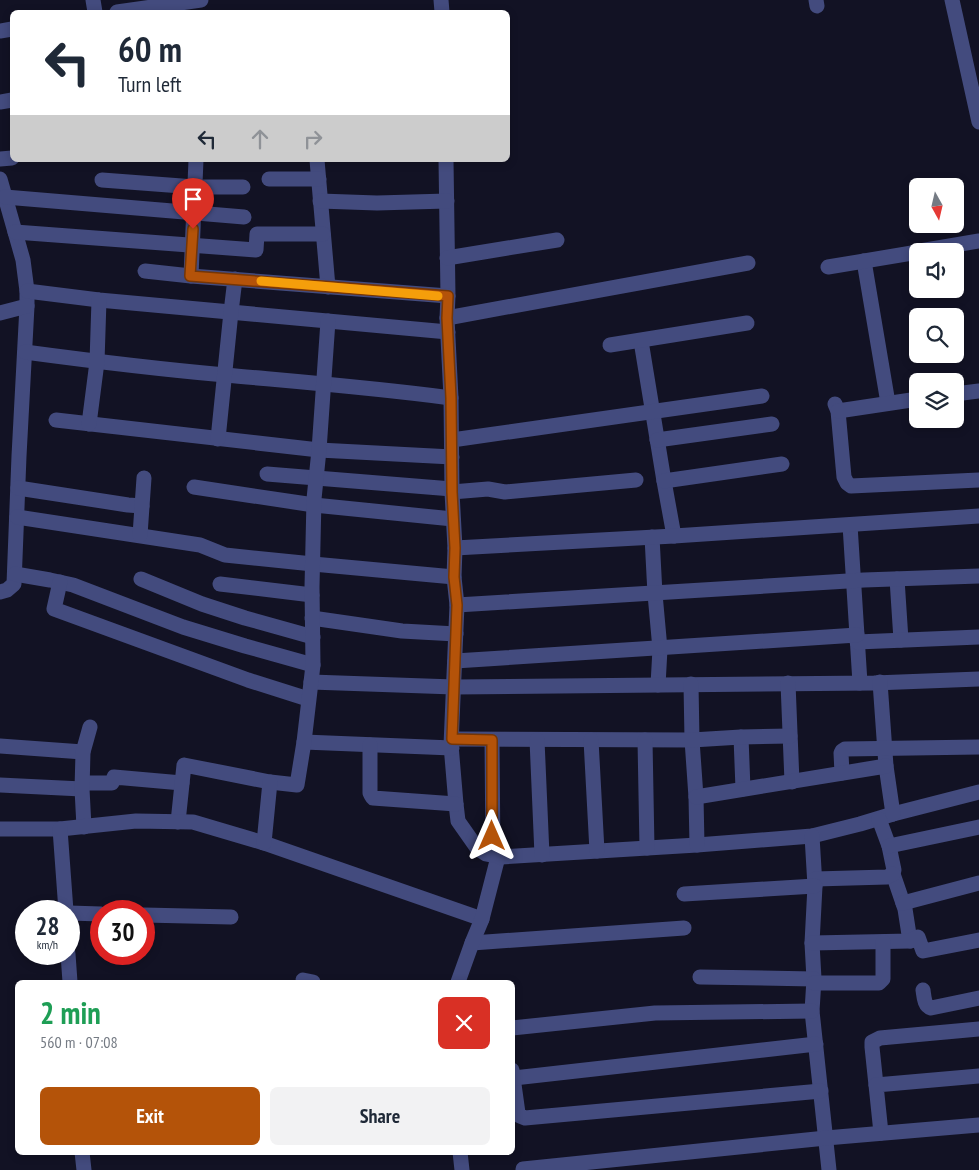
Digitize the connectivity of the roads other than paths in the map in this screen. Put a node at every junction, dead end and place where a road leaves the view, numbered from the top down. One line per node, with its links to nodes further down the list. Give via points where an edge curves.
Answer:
1 (201, 0): 3 (street)
2 (952, 0): 4 (street)
3 (131, 10)
4 (975, 88): 5 (street)
5 (979, 122)
6 (196, 162): 13 (street)
7 (317, 162): 11 (street)
8 (446, 162): 17 (street)
9 (0, 179): 15 (street)
10 (269, 179): 11 (street)
11 (319, 179): 16 (street)
12 (102, 180): 13 (street)
13 (195, 187): 14 (street); 18 (street)
14 (243, 187)
15 (5, 197): 18 (street); 20 (street)
16 (320, 200): 17 (street, via 377,203); 21 (street)
17 (447, 201): 27 (street)
18 (194, 213): 19 (street); 25 (street)
19 (244, 217)
20 (15, 232): 25 (street); 36 (street, via 23,260)
21 (323, 234): 25 (street, via 257,234 256,250); 34 (street)
22 (558, 240): 27 (street)
23 (979, 241): 24 (street)
24 (964, 244)
25 (192, 245): 32 (street)
26 (909, 254): 28 (street)
27 (447, 258): 35 (street)
28 (864, 261): 30 (street); 54 (street)
29 (748, 263): 42 (street)
30 (828, 267)
31 (145, 271): 32 (street)
32 (190, 276): 33 (street)
33 (236, 279): 34 (street); 38 (street)
34 (328, 286): 35 (street)
35 (448, 296): 42 (street)
36 (27, 298): 37 (street); 39 (street); 45 (street)
37 (99, 300): 38 (street); 46 (street)
38 (230, 312): 40 (street); 47 (street)
39 (0, 314)
40 (328, 321): 42 (street); 48 (street)
41 (747, 323): 43 (street)
42 (448, 325): 52 (street)
43 (641, 340): 44 (street); 55 (street)
44 (610, 345)
45 (25, 352): 46 (street); 72 (street)
46 (96, 362): 47 (street); 57 (street)
47 (225, 375): 48 (street); 59 (street)
48 (324, 383): 52 (street); 62 (street)
49 (979, 391): 50 (street)
50 (964, 393)
51 (762, 396): 55 (street)
52 (451, 398): 60 (street)
53 (909, 400): 54 (street)
54 (888, 403): 69 (street, via 836,407 846,482 851,486)
55 (653, 412): 60 (street); 61 (street)
56 (56, 420): 57 (street)
57 (89, 424): 59 (street)
58 (772, 424): 61 (street)
59 (218, 438): 62 (street)
60 (452, 440): 63 (street)
61 (657, 440): 70 (street)
62 (319, 450): 63 (street); 67 (street)
63 (452, 457): 73 (street)
64 (782, 464): 70 (street)
65 (267, 474): 67 (street)
66 (144, 478): 75 (street)
67 (316, 478): 73 (street); 74 (street)
68 (636, 480): 73 (street, via 505,492)
69 (979, 480)
70 (664, 481): 81 (street)
71 (194, 487): 74 (street)
72 (18, 488): 75 (street); 77 (street)
73 (452, 490): 78 (street)
74 (314, 505): 78 (street); 84 (street)
75 (142, 506): 80 (street)
76 (979, 516): 79 (street)
77 (17, 518): 80 (street); 85 (street)
78 (453, 519): 83 (street)
79 (850, 525): 81 (street); 90 (street)
80 (140, 536): 84 (street, via 200,545 225,555)
81 (674, 536): 82 (street)
82 (652, 537): 83 (street); 94 (street)
83 (455, 548): 87 (street)
84 (313, 564): 87 (street); 95 (street)
85 (15, 574): 91 (street); 93 (street, via 14,584)
86 (979, 576): 89 (street)
87 (454, 577): 96 (street)
88 (142, 579): 99 (street, via 202,604)
89 (897, 579): 90 (street); 102 (street)
90 (854, 581): 94 (street); 101 (street)
91 (60, 582): 105 (street, via 183,627); 114 (street, via 54,609)
92 (220, 584): 95 (street)
93 (0, 592)
94 (655, 594): 96 (street); 103 (street)
95 (312, 595): 97 (street)
96 (457, 605): 98 (street)
97 (312, 618): 98 (street); 99 (street)
98 (456, 634): 104 (street)
99 (312, 637): 105 (street)
100 (979, 637): 102 (street)
101 (857, 639): 102 (street); 103 (street); 110 (street)
102 (901, 640)
103 (660, 649): 104 (street); 112 (street)
104 (454, 661): 113 (street)
105 (313, 665): 107 (street)
106 (979, 679): 108 (street)
107 (311, 682): 113 (street); 114 (street)
108 (880, 682): 110 (street); 128 (street)
109 (788, 683): 110 (street); 111 (street); 116 (street)
110 (860, 683)
111 (691, 684): 112 (street); 122 (street)
112 (658, 685): 113 (street)
113 (454, 687): 125 (street)
114 (308, 699): 123 (street)
115 (90, 727): 129 (street)
116 (790, 736): 117 (street); 133 (street)
117 (741, 737): 122 (street); 137 (street)
118 (492, 740): 119 (street); 125 (street); 154 (street)
119 (537, 740): 120 (street); 153 (street)
120 (591, 740): 121 (street); 152 (street)
121 (645, 740): 122 (street); 151 (street)
122 (692, 740): 139 (street)
123 (304, 742): 124 (street); 132 (street, via 296,785)
124 (370, 744): 125 (street); 140 (street, via 370,793 373,798)
125 (452, 744): 140 (street)
126 (0, 746): 129 (street)
127 (979, 747): 128 (street)
128 (885, 748): 130 (street); 131 (street, via 845,749 841,753)
129 (83, 752): 136 (street)
130 (886, 766): 131 (street); 141 (street)
131 (842, 773): 133 (street)
132 (270, 782): 134 (street, via 184,765); 148 (street)
133 (792, 782): 137 (street)
134 (182, 783): 136 (street, via 114,777 112,783); 142 (street)
135 (0, 785): 136 (street)
136 (82, 786): 143 (street)
137 (743, 789): 139 (street)
138 (979, 792): 141 (street)
139 (696, 797): 149 (street)
140 (456, 804): 154 (street, via 458,821 472,842 486,854)
141 (886, 816): 147 (street); 150 (street)
142 (178, 822): 143 (street, via 136,821); 148 (street, via 193,822)
143 (84, 827): 146 (street)
144 (979, 827): 150 (street)
145 (0, 829): 146 (street)
146 (60, 829): 159 (street)
147 (812, 836): 149 (street); 156 (street)
148 (264, 843): 163 (street)
149 (697, 845): 151 (street)
150 (889, 846): 155 (street)
151 (647, 848): 152 (street)
152 (597, 851): 153 (street)
153 (542, 854): 154 (street)
154 (495, 856): 163 (street)
155 (893, 874): 156 (street); 160 (street)
156 (815, 883): 158 (street); 169 (street)
157 (979, 883): 160 (street)
158 (684, 894)
159 (66, 900)
160 (903, 903): 166 (street)
161 (155, 915): 162 (street)
162 (231, 917)
163 (482, 919): 168 (street)
164 (684, 928): 168 (street)
165 (979, 940): 166 (street, via 923,951 918,937)
166 (910, 941): 167 (street)
167 (883, 942): 169 (street); 174 (street, via 883,979 879,983)
168 (472, 943): 173 (street)
169 (812, 943): 174 (street)
170 (69, 965): 172 (street)
171 (700, 977): 174 (street)
172 (70, 980)
173 (459, 980)
174 (814, 981): 177 (street)
175 (923, 990): 176 (street, via 928,1008)
176 (979, 998)
177 (812, 1011): 178 (street, via 655,1013); 180 (street)
178 (515, 1028)
179 (979, 1029): 183 (street, via 880,1038 872,1042)
180 (816, 1044): 181 (street); 185 (street)
181 (515, 1074)
182 (979, 1076): 183 (street)
183 (876, 1085): 187 (street)
184 (515, 1090): 185 (street, via 518,1113 525,1118)
185 (822, 1091): 188 (street)
186 (979, 1125): 187 (street)
187 (881, 1133): 188 (street)
188 (826, 1138): 191 (street); 194 (street)
189 (82, 1155): 192 (street)
190 (460, 1155): 193 (street)
191 (523, 1169)
192 (84, 1170)
193 (462, 1170)
194 (829, 1170)

